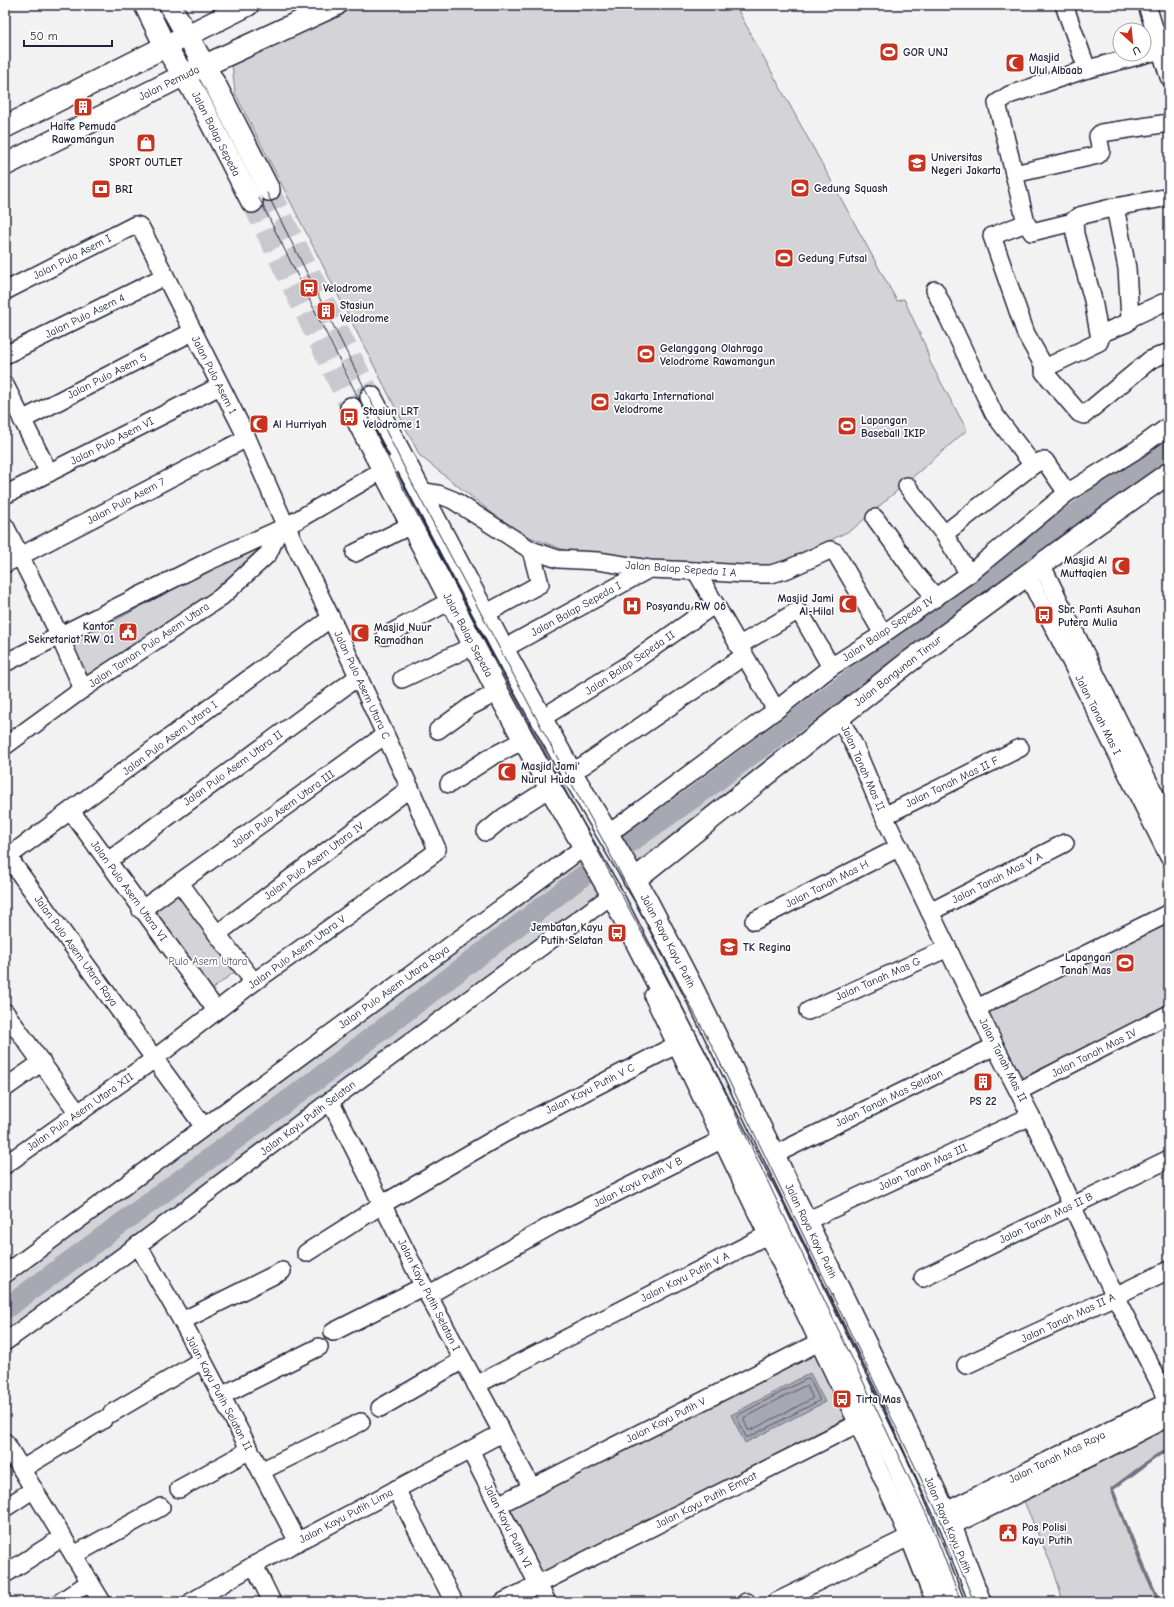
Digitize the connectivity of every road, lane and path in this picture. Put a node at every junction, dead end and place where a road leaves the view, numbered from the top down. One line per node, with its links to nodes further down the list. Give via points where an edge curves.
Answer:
1 (145, 5): 8 (main road, Jalan Balap Sepeda)
2 (170, 5): 7 (main road, Jalan Balap Sepeda)
3 (248, 5): 7 (main road)
4 (336, 5): 10 (main road, Jalan Pemuda)
5 (1064, 5): 11 (street)
6 (1146, 5): 9 (street)
7 (187, 36): 8 (main road); 10 (main road, Jalan Balap Sepeda)
8 (165, 46): 12 (main road, Jalan Balap Sepeda); 15 (main road)
9 (1161, 50): 11 (street); 13 (street)
10 (205, 65): 12 (main road, Jalan Pemuda); 18 (main road, Jalan Balap Sepeda)
11 (1087, 69): 17 (street, via 1009,95 997,103)
12 (184, 75): 16 (main road, Jalan Pemuda); 20 (main road, Jalan Balap Sepeda)
13 (1169, 77)
14 (1169, 124): 17 (street, via 1101,133 1098,136 1101,151 1098,155)
15 (5, 127)
16 (5, 165)
17 (1014, 174): 23 (street)
18 (269, 190)
19 (1169, 198): 21 (street)
20 (252, 202)
21 (1115, 208): 22 (street, via 1079,216); 29 (street, via 1127,268)
22 (1073, 222): 23 (street, via 1032,232); 31 (street)
23 (1026, 223): 34 (street, via 992,236 1026,334)
24 (139, 226): 25 (street, Jalan Pulo Asem 1); 27 (street, Jalan Pulo Asem I, via 135,225)
25 (165, 276): 30 (street, Jalan Pulo Asem 1); 33 (street, Jalan Pulo Asem 4)
26 (935, 290): 43 (street, via 994,414)
27 (5, 291)
28 (1169, 300): 29 (street)
29 (1130, 318): 31 (street, via 1127,323)
30 (192, 332): 36 (street, Jalan Pulo Asem 1); 39 (street, Jalan Pulo Asem 5)
31 (1100, 334): 34 (street, via 1099,342)
32 (1169, 352): 34 (street, via 1150,360 1084,416 1045,374)
33 (5, 355)
34 (1045, 368)
35 (5, 385): 39 (street)
36 (220, 386): 41 (street, Jalan Pulo Asem 1); 45 (street, Jalan Pulo Asem VI)
37 (372, 397): 42 (main road)
38 (351, 408): 44 (main road, Jalan Balap Sepeda)
39 (22, 420): 45 (street)
40 (1169, 426): 49 (street, Jalan Balap Sepeda IV)
41 (247, 438): 54 (street, Jalan Pulo Asem 1); 58 (street, Jalan Pulo Asem 7)
42 (404, 459): 44 (street); 48 (main road)
43 (1033, 465): 49 (street, via 1041,460 1045,461); 55 (street)
44 (383, 470): 52 (main road, Jalan Balap Sepeda); 54 (street)
45 (49, 473): 50 (street, Jalan Pulo Asem VI)
46 (1169, 473): 61 (main road, Jalan Bangunan Timur)
47 (907, 486): 55 (street)
48 (421, 491): 56 (street, Jalan Balap Sepeda I A, via 453,500); 67 (main road)
49 (1067, 493): 63 (street, Jalan Balap Sepeda IV)
50 (5, 495)
51 (875, 518): 64 (street)
52 (411, 525): 57 (street); 65 (main road, Jalan Balap Sepeda)
53 (5, 526): 58 (street)
54 (283, 528): 68 (street, Jalan Pulo Asem Utara C); 70 (street); 79 (street, Jalan Taman Pulo Asem Utara, via 268,554 221,596)
55 (944, 534): 63 (street)
56 (530, 550): 60 (street, Jalan Balap Sepeda I A, via 558,559 598,561); 67 (street, via 540,584)
57 (355, 553)
58 (21, 557): 59 (street, Jalan Pulo Asem 7); 70 (street)
59 (5, 564)
60 (649, 569): 62 (street, Jalan Balap Sepeda I A); 73 (street, Jalan Balap Sepeda I)
61 (1034, 569): 82 (main road, Jalan Bangunan Timur); 95 (street, Jalan Tanah Mas I); 103 (street, Jalan Tanah Mas I)
62 (696, 571): 66 (street); 69 (street, Jalan Balap Sepeda I A, via 771,574 833,550)
63 (969, 574): 64 (street, Jalan Balap Sepeda IV)
64 (936, 598): 69 (street, Jalan Balap Sepeda IV)
65 (450, 601): 71 (street); 72 (main road, Jalan Balap Sepeda)
66 (715, 604): 74 (street); 83 (street, Jalan Balap Sepeda II)
67 (485, 614): 73 (main road)
68 (331, 618): 77 (street, Jalan Pulo Asem Utara C); 93 (street, Jalan Pulo Asem Utara I)
69 (883, 634): 76 (street, Jalan Balap Sepeda IV)
70 (58, 635): 75 (street); 79 (street)
71 (384, 636)
72 (473, 646): 78 (street); 80 (main road, Jalan Balap Sepeda)
73 (503, 649): 83 (main road)
74 (741, 651): 76 (street, via 798,612); 81 (street); 89 (street)
75 (5, 662)
76 (831, 667): 81 (street, Jalan Balap Sepeda IV)
77 (359, 676): 85 (street, Jalan Pulo Asem Utara C); 104 (street, Jalan Pulo Asem Utara II)
78 (402, 679)
79 (83, 689): 87 (street, Jalan Taman Pulo Asem Utara)
80 (498, 692): 84 (street, via 471,706); 86 (main road, Jalan Balap Sepeda)
81 (776, 710): 97 (street, Jalan Balap Sepeda IV, via 619,826)
82 (839, 717): 94 (street, Jalan Tanah Mas II); 105 (main road, Jalan Bangunan Timur)
83 (545, 723): 86 (main road); 89 (main road)
84 (438, 730)
85 (385, 735): 91 (street, Jalan Pulo Asem Utara C); 106 (street, Jalan Pulo Asem Utara III)
86 (524, 740): 90 (street, via 489,758); 92 (main road, Jalan Balap Sepeda)
87 (5, 746)
88 (1020, 748): 94 (street, Jalan Tanah Mas II F)
89 (571, 772): 97 (main road)
90 (450, 784)
91 (410, 788): 99 (street, Jalan Pulo Asem Utara C); 113 (street, Jalan Pulo Asem Utara IV)
92 (550, 788): 96 (street, via 504,817); 101 (main road, Jalan Balap Sepeda)
93 (70, 811): 102 (street, Jalan Pulo Asem Utara I); 104 (street, Jalan Pulo Asem Utara VI)
94 (884, 816): 100 (street, Jalan Tanah Mas II)
95 (1169, 823)
96 (486, 832)
97 (610, 838): 105 (main road, Jalan Raya Kayu Putih)
98 (1065, 844): 109 (street, Jalan Tanah Mas V A)
99 (436, 845): 115 (street, Jalan Pulo Asem Utara V, via 436,851 432,855)
100 (900, 848): 109 (street, Jalan Tanah Mas II); 112 (street, Jalan Tanah Mas H)
101 (587, 853): 107 (main road, Jalan Balap Sepeda); 130 (street, Jalan Pulo Asem Utara Raya)
102 (6, 856): 123 (street, Jalan Pulo Asem Utara Raya)
103 (1169, 857)
104 (108, 861): 108 (street, Jalan Pulo Asem Utara VI)
105 (630, 874): 135 (main road, Jalan Raya Kayu Putih, via 694,989)
106 (180, 883): 108 (street, Jalan Pulo Asem Utara III); 113 (street)
107 (610, 890): 111 (main road, Jalan Raya Kayu Putih); 127 (street, Jalan Kayu Putih Selatan)
108 (141, 910): 117 (street, Jalan Pulo Asem Utara VI)
109 (930, 912): 114 (street, Jalan Tanah Mas II)
110 (1169, 913): 116 (street)
111 (625, 920): 121 (street, Jalan Raya Kayu Putih, via 641,968); 137 (main road, Jalan Raya Kayu Putih)
112 (754, 921)
113 (217, 934): 115 (street)
114 (948, 948): 116 (street, Jalan Tanah Mas II); 118 (street, Jalan Tanah Mas G)
115 (254, 982): 117 (street, Jalan Pulo Asem Utara V)
116 (977, 1008): 122 (street, Jalan Tanah Mas II)
117 (216, 1010): 123 (street, Jalan Pulo Asem Utara V)
118 (808, 1011)
119 (5, 1012): 124 (street)
120 (1169, 1014): 126 (street, Jalan Tanah Mas IV)
121 (676, 1045): 131 (street, Jalan Raya Kayu Putih); 136 (street, Jalan Kayu Putih V C, via 505,1133)
122 (995, 1046): 126 (street, Jalan Tanah Mas II); 132 (street, Jalan Tanah Mas Selatan)
123 (154, 1059): 128 (street, Jalan Pulo Asem Utara XII); 130 (street, Jalan Pulo Asem Utara Raya)
124 (42, 1062): 125 (street); 128 (street)
125 (5, 1088)
126 (1019, 1091): 129 (street, Jalan Tanah Mas II)
127 (330, 1101): 136 (street, Jalan Kayu Putih Selatan I); 141 (street, Jalan Kayu Putih Selatan)
128 (78, 1113): 134 (street, Jalan Pulo Asem Utara XII)
129 (1031, 1116): 138 (street, Jalan Tanah Mas II); 139 (street, Jalan Tanah Mas III)
130 (204, 1127): 145 (street, Jalan Pulo Asem Utara Raya)
131 (723, 1139): 140 (street, Jalan Raya Kayu Putih); 147 (street, Jalan Kayu Putih V B)
132 (782, 1151)
133 (1169, 1159): 138 (street, Jalan Tanah Mas II B)
134 (5, 1165)
135 (793, 1194): 137 (main road); 176 (main road, Jalan Raya Kayu Putih)
136 (383, 1204): 142 (street, Jalan Kayu Putih V C); 147 (street, Jalan Kayu Putih Selatan I)
137 (771, 1204): 151 (main road, Jalan Raya Kayu Putih)
138 (1072, 1206): 146 (street, Jalan Tanah Mas II B); 148 (street, Jalan Tanah Mas II)
139 (816, 1217)
140 (768, 1235): 151 (street, Jalan Raya Kayu Putih); 157 (street, Jalan Kayu Putih V A)
141 (138, 1245): 149 (street, Jalan Kayu Putih Selatan II); 152 (street, Jalan Kayu Putih Selatan)
142 (306, 1253)
143 (1169, 1270): 148 (street, Jalan Tanah Mas II A)
144 (282, 1271): 149 (street)
145 (5, 1274)
146 (923, 1278)
147 (426, 1290): 150 (street, Jalan Kayu Putih V B); 155 (street, Jalan Kayu Putih Selatan I)
148 (1115, 1296): 156 (street, Jalan Tanah Mas II A); 159 (street, Jalan Tanah Mas II, via 1162,1388)
149 (182, 1321): 154 (street, Jalan Kayu Putih Selatan II)
150 (333, 1332)
151 (827, 1338): 161 (main road, Jalan Raya Kayu Putih); 169 (street, Jalan Kayu Putih V)
152 (5, 1342)
153 (320, 1347): 158 (street)
154 (202, 1360): 158 (street, Jalan Kayu Putih Selatan II); 167 (street)
155 (463, 1360): 157 (street, Jalan Kayu Putih Selatan I); 160 (street)
156 (966, 1365)
157 (476, 1385): 163 (street, Jalan Kayu Putih Selatan I)
158 (221, 1396): 165 (street, Jalan Kayu Putih Selatan II)
159 (1168, 1407): 176 (street, Jalan Tanah Mas Raya)
160 (380, 1408)
161 (866, 1420): 178 (street, Jalan Raya Kayu Putih); 184 (street, Jalan Kayu Putih Empat); 194 (main road, Jalan Raya Kayu Putih, via 925,1529)
162 (361, 1422): 168 (street)
163 (502, 1433): 166 (street, Jalan Kayu Putih Lima); 169 (street, Jalan Kayu Putih Selatan I)
164 (5, 1443): 167 (street)
165 (250, 1450): 168 (street, Jalan Kayu Putih Selatan II); 171 (street)
166 (470, 1450): 172 (street, Jalan Kayu Putih Lima); 173 (street, Jalan Kayu Putih VI)
167 (22, 1468): 170 (street)
168 (261, 1471): 179 (street, Jalan Kayu Putih Selatan II)
169 (532, 1488): 173 (street, Jalan Kayu Putih V)
170 (34, 1489): 175 (street); 177 (street)
171 (179, 1489)
172 (396, 1489): 179 (street, Jalan Kayu Putih Lima); 189 (street)
173 (498, 1505): 184 (street, Jalan Kayu Putih VI)
174 (161, 1507): 180 (street)
175 (5, 1508)
176 (948, 1519): 195 (main road, Jalan Raya Kayu Putih)
177 (63, 1537): 180 (street); 182 (street)
178 (909, 1537): 192 (street); 193 (street, Jalan Raya Kayu Putih)
179 (298, 1542): 181 (street, Jalan Kayu Putih Lima)
180 (74, 1555): 183 (street)
181 (254, 1565): 187 (street, Jalan Kayu Putih Lima); 188 (street)
182 (5, 1574)
183 (90, 1582): 185 (street); 186 (street)
184 (539, 1585): 190 (street, Jalan Kayu Putih Empat); 191 (street, Jalan Kayu Putih VI)
185 (60, 1602)
186 (102, 1602)
187 (191, 1602)
188 (272, 1602)
189 (454, 1602)
190 (503, 1602)
191 (547, 1602)
192 (776, 1602)
193 (937, 1602)
194 (953, 1602)
195 (980, 1602)

